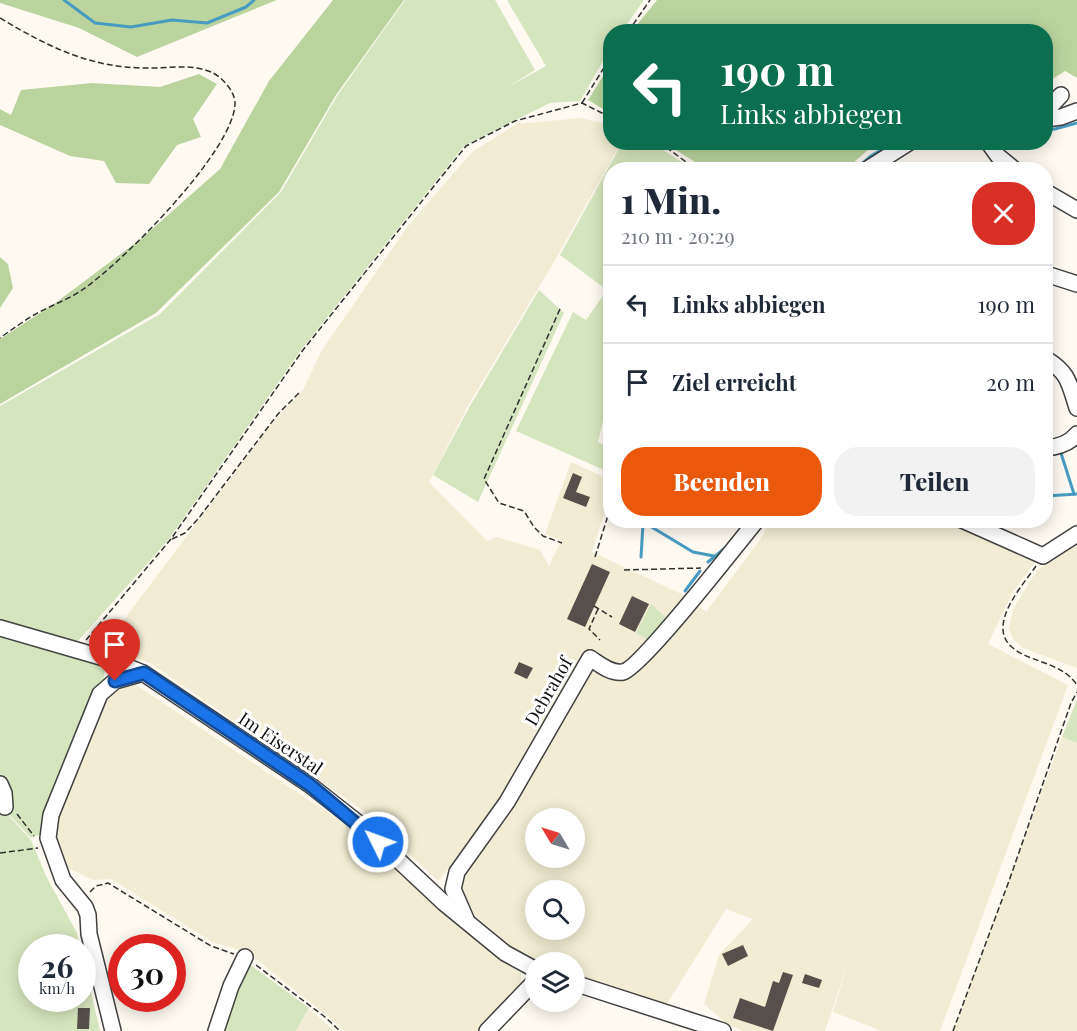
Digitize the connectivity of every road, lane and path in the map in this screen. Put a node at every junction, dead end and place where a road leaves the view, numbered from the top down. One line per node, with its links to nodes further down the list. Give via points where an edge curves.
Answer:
1 (648, 1): 3 (path)
2 (0, 18): 22 (path, via 93,63 142,68 196,67 213,72 231,90 235,103 210,160 111,267 82,291 34,315)
3 (633, 24)
4 (603, 70): 6 (path)
5 (1061, 95): 7 (street)
6 (582, 104): 9 (path); 32 (path, via 515,121 466,146 303,350)
7 (1053, 104)
8 (1077, 111): 10 (street)
9 (603, 114)
10 (1053, 118)
11 (670, 150): 14 (path)
12 (897, 150): 15 (street)
13 (994, 150): 16 (street)
14 (686, 162)
15 (879, 162)
16 (1005, 162)
17 (1053, 196): 18 (street)
18 (1077, 210)
19 (1053, 276): 20 (street)
20 (1077, 284)
21 (560, 309): 33 (path, via 484,479 499,503 524,511 543,536)
22 (0, 338)
23 (1053, 364): 25 (street, via 1068,376)
24 (300, 392): 32 (path, via 278,414 198,519 185,533)
25 (1077, 408)
26 (1077, 434): 27 (street, via 1068,443)
27 (1053, 447)
28 (604, 528): 35 (path)
29 (750, 528): 36 (street, Debrahof)
30 (980, 528): 34 (street)
31 (1077, 534): 34 (street)
32 (171, 540): 43 (path)
33 (562, 543)
34 (1043, 556): 45 (path, via 1006,614 1004,637 1022,654 1063,670)
35 (595, 557)
36 (717, 567): 37 (path); 51 (street, Debrahof, via 632,668 616,672 590,658 507,802 457,872 453,889)
37 (624, 570)
38 (594, 606): 39 (path)
39 (598, 609): 40 (path); 42 (path, via 589,629)
40 (612, 617)
41 (0, 628): 43 (street, Im Eiserstal)
42 (600, 640)
43 (76, 651): 44 (street, Im Eiserstal)
44 (144, 673): 48 (street, via 115,681 100,694 51,815 47,830); 51 (street, Im Eiserstal, via 310,785 362,826)
45 (1077, 685)
46 (1077, 692): 61 (path)
47 (3, 794): 48 (path, via 28,830)
48 (50, 846): 49 (path); 50 (street, via 63,880)
49 (0, 853)
50 (85, 907): 52 (path, via 88,894 96,886 108,883 211,946); 56 (street)
51 (466, 921): 53 (street, Im Eiserstal)
52 (245, 957): 57 (street); 58 (path)
53 (525, 964)
54 (585, 987): 60 (street)
55 (525, 992): 59 (street)
56 (113, 1031)
57 (216, 1031)
58 (340, 1031)
59 (488, 1031)
60 (723, 1031)
61 (953, 1031)

